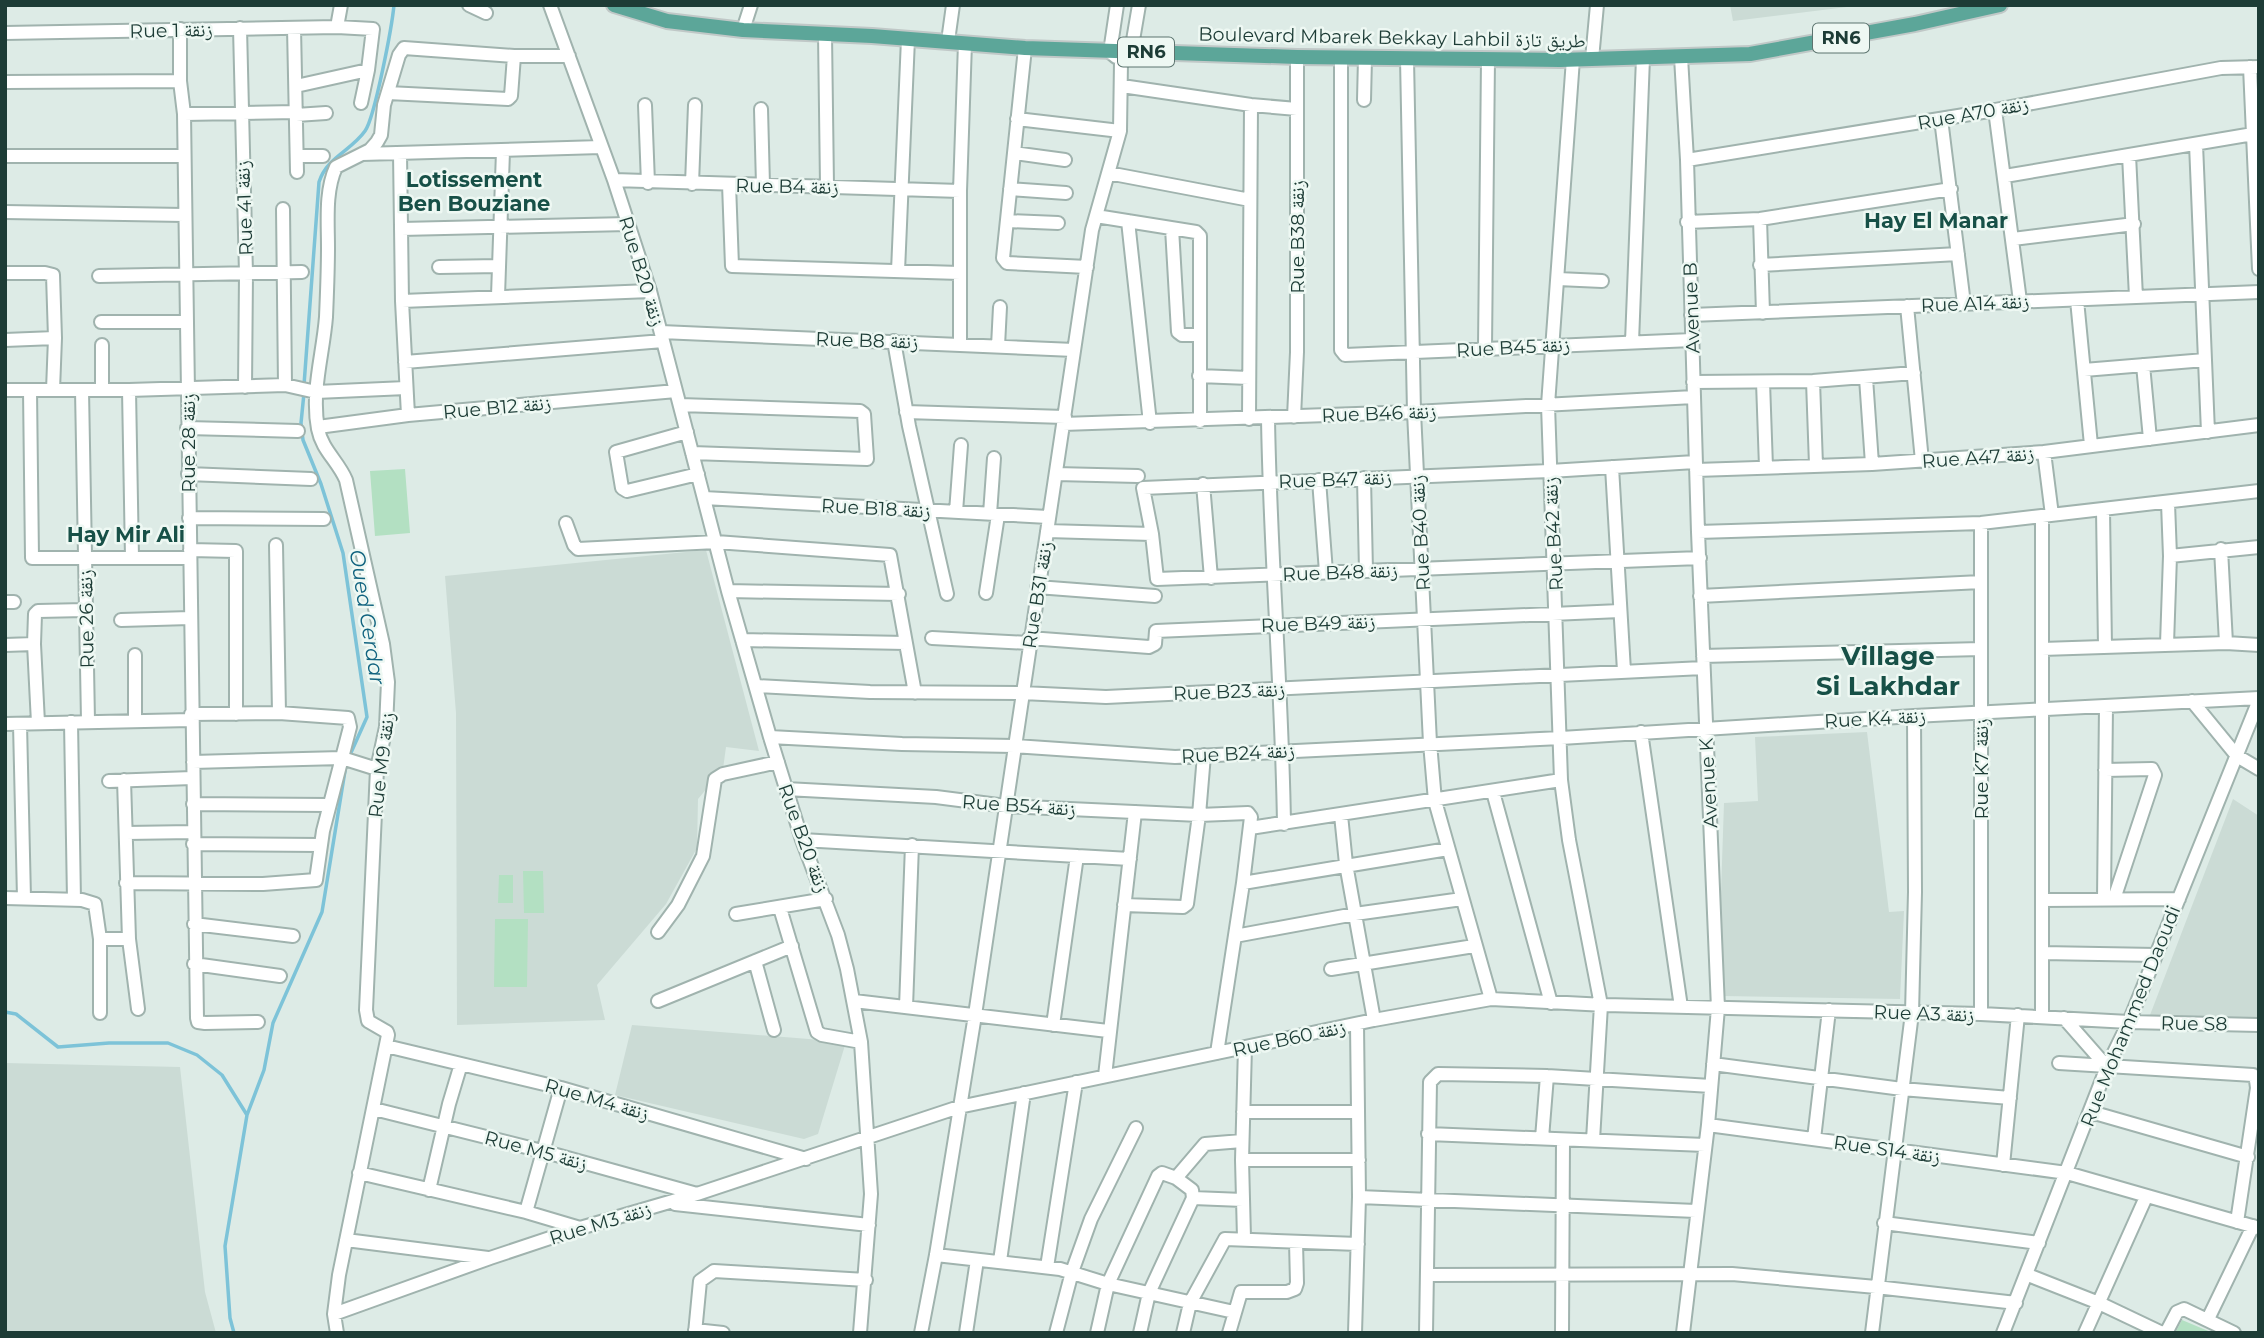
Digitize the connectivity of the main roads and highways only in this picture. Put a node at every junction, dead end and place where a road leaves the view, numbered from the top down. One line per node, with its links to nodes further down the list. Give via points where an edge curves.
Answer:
1 (614, 5): 2 (main road, Boulevard Mbarek Bekkay Lahbil طريق تازة / RN6, via 667,21 743,30 1110,52 1126,57 1592,59 1750,54)
2 (2000, 5)

